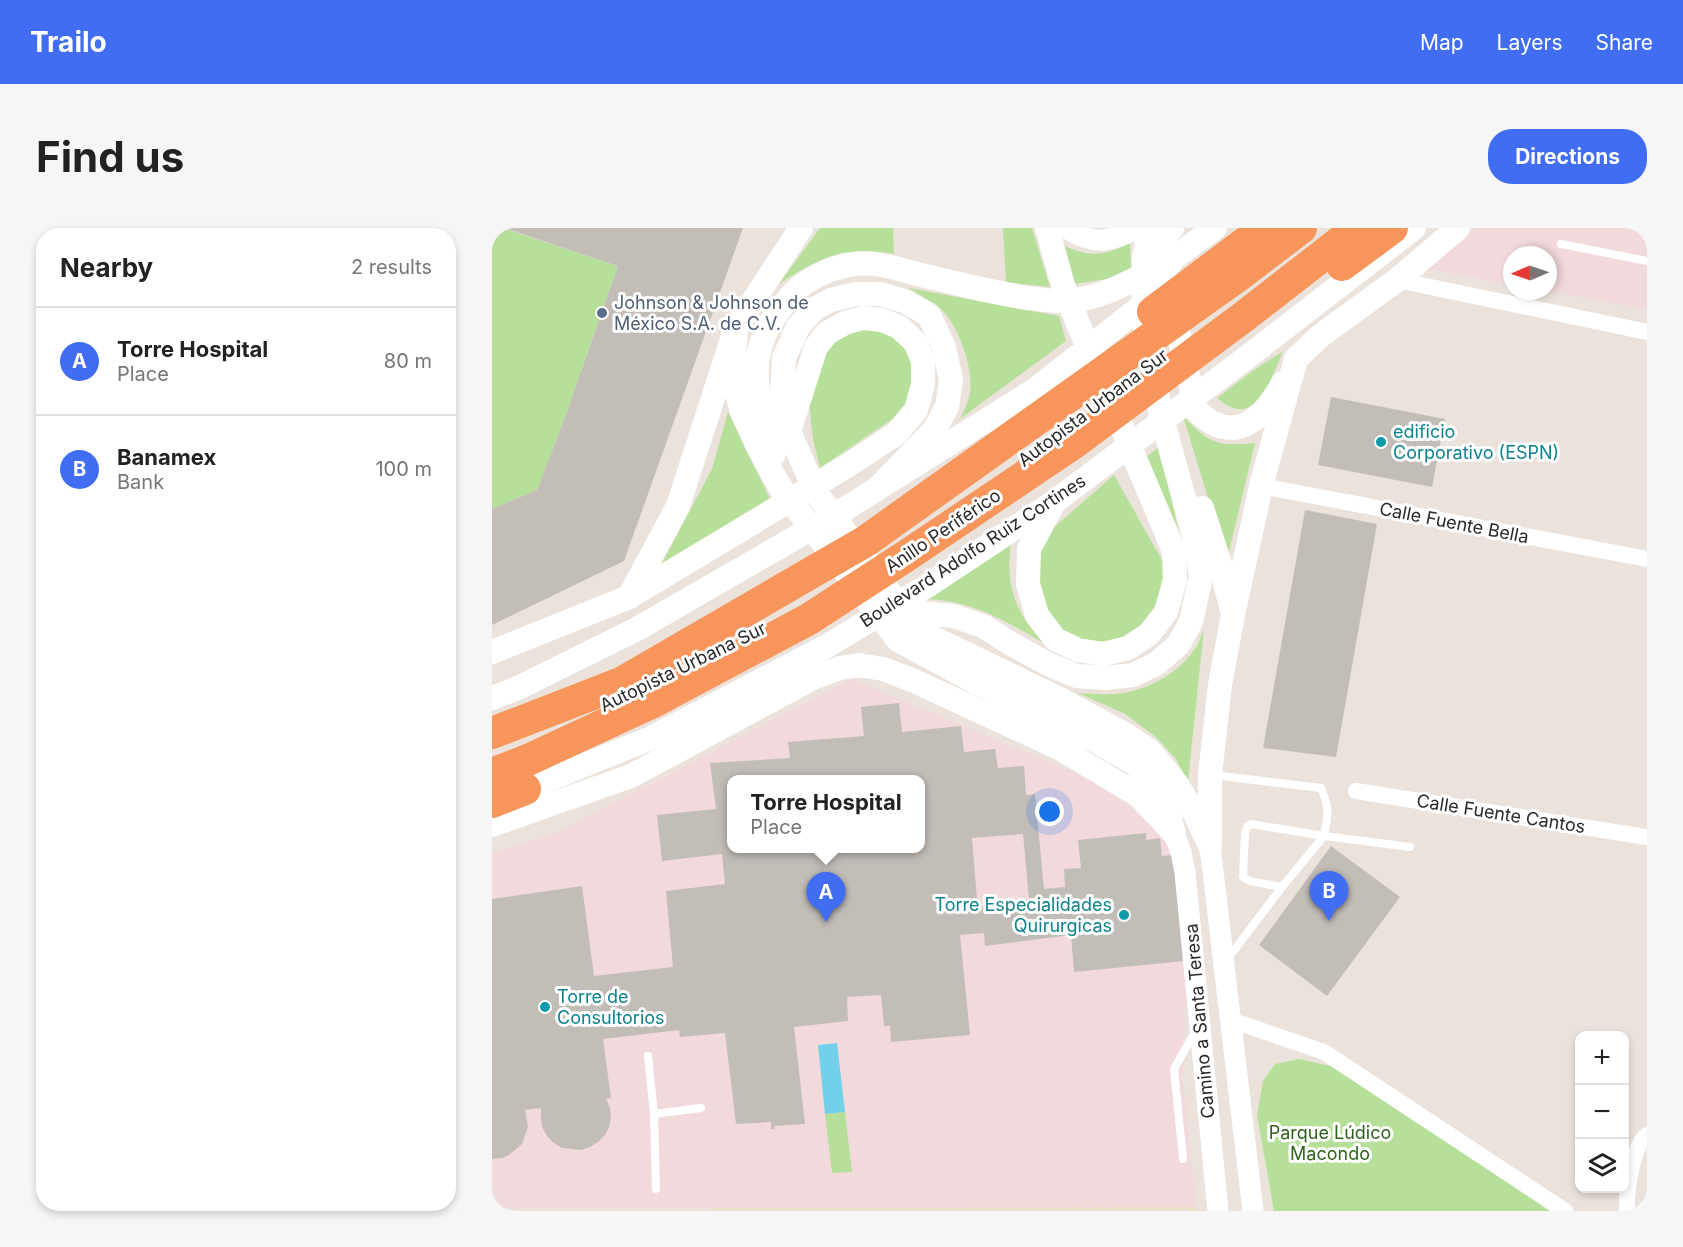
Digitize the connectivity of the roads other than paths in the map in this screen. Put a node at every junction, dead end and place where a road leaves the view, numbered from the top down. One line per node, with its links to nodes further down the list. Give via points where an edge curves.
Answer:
1 (801, 228): 19 (main road)
2 (1047, 228): 28 (main road, via 1077,321 1174,551 1175,580 1166,612 1149,634 1128,648 1102,654 1077,650 1055,639 1037,615 1028,584 1029,549)
3 (1066, 228): 4 (street, via 1080,237 1099,241 1118,238)
4 (1138, 228)
5 (1150, 228): 24 (main road, via 1144,256 1145,327)
6 (1172, 228): 21 (main road, via 1161,239 1160,252 1196,410 1206,420 1240,428 1257,419 1275,399)
7 (1215, 228): 16 (main road)
8 (1265, 228): 16 (highway)
9 (1301, 228): 37 (highway, Autopista Urbana Sur, via 866,541 621,683)
10 (1332, 228): 23 (highway, Autopista Urbana Sur)
11 (1358, 228): 39 (highway, Anillo Periférico, via 1074,443 809,619 653,702)
12 (1392, 228): 23 (highway, via 1132,418)
13 (1414, 228): 28 (main road, Boulevard Adolfo Ruiz Cortines)
14 (1458, 228): 18 (main road)
15 (1561, 244): 17 (lane)
16 (1189, 259): 26 (main road, via 1109,291 1064,301 998,294 871,264 853,264 820,274 796,290 777,311 761,340 756,372 760,403); 27 (highway, via 1042,391)
17 (1647, 261)
18 (1397, 280): 20 (street); 21 (main road, via 1320,336)
19 (735, 327): 26 (main road, via 734,377 741,409); 31 (main road, via 678,506)
20 (1647, 332)
21 (1296, 359): 25 (main road)
22 (789, 431): 27 (main road, via 782,395 784,358 798,327 814,309 856,294 881,294 929,315 947,358 951,380 947,408); 31 (main road, via 816,347 827,333 863,318 899,327 915,342 923,361 923,384 916,410 896,434); 49 (main road, via 815,491 917,630 1058,698 1150,751 1176,783)
23 (1042, 448): 38 (highway, Autopista Urbana Sur, via 826,595 630,697)
24 (1174, 465): 32 (main road, via 1201,576 1191,622 1178,645 1156,664 1133,675 1077,676 985,627 954,616); 33 (main road, via 1196,489)
25 (1261, 486): 29 (street, Calle Fuente Bella); 33 (main road)
26 (780, 487): 46 (main road, via 898,640 1134,763 1162,791)
27 (881, 501): 30 (highway); 30 (main road, via 845,509)
28 (1054, 502): 32 (main road, Boulevard Adolfo Ruiz Cortines)
29 (1647, 560)
30 (776, 564): 35 (main road); 36 (highway, via 602,672)
31 (629, 597): 34 (main road)
32 (881, 613): 41 (main road, Boulevard Adolfo Ruiz Cortines, via 825,647 651,738)
33 (1233, 615): 40 (main road)
34 (492, 652)
35 (492, 698)
36 (492, 714)
37 (492, 733)
38 (492, 752)
39 (492, 774)
40 (1210, 775): 47 (lane, via 1321,788 1328,811); 49 (main road)
41 (525, 789): 43 (highway); 44 (main road, Boulevard Adolfo Ruiz Cortines)
42 (1356, 791): 48 (street, Calle Fuente Cantos)
43 (492, 802)
44 (492, 809)
45 (492, 825): 46 (main road, via 631,776 813,678 859,665 912,680 1059,748 1138,795)
46 (1173, 833): 54 (street, Camino a Santa Teresa, via 1185,873)
47 (1324, 836): 50 (lane); 51 (lane); 51 (lane, via 1251,824 1247,827 1243,877)
48 (1647, 837)
49 (1210, 846): 52 (street, Camino a Santa Teresa)
50 (1410, 847)
51 (1282, 887): 52 (lane)
52 (1224, 964): 53 (street, Camino a Santa Teresa)
53 (1231, 1020): 62 (street, Camino a Santa Teresa); 63 (street, via 1324,1052)
54 (1200, 1021): 59 (lane, via 1174,1069); 61 (street, Camino a Santa Teresa)
55 (648, 1056): 57 (lane)
56 (700, 1108): 57 (lane)
57 (654, 1114): 60 (lane)
58 (1647, 1135): 64 (street, via 1631,1171)
59 (1183, 1159)
60 (656, 1190)
61 (1218, 1211)
62 (1253, 1211)
63 (1565, 1211)
64 (1627, 1211)

